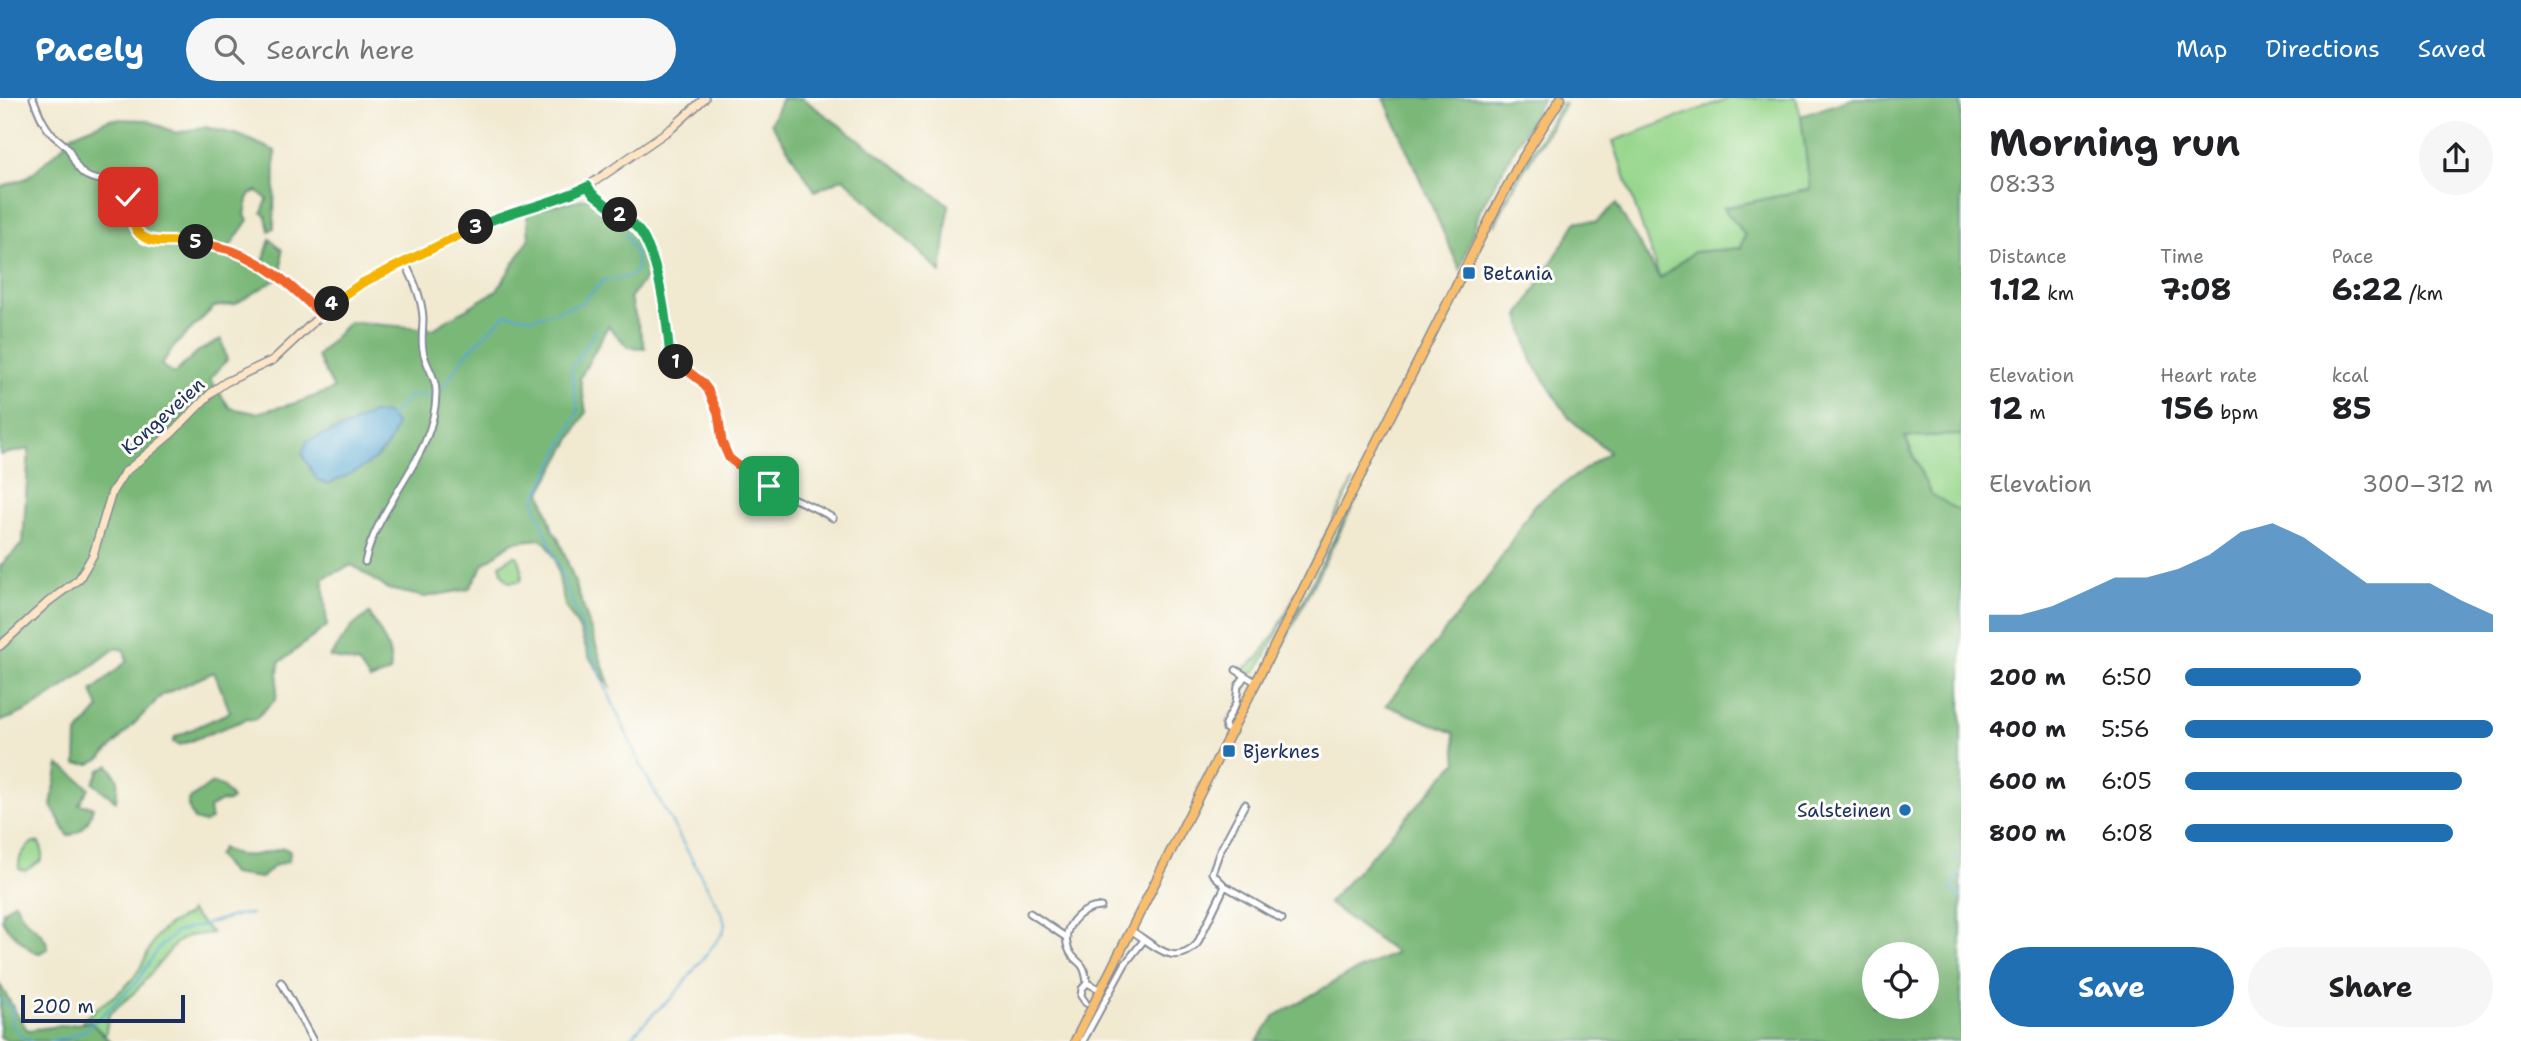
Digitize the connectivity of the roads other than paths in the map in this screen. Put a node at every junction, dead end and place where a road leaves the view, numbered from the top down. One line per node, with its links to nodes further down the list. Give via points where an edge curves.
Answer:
1 (33, 98): 6 (street, via 47,128 67,148 82,173 122,187 134,225 143,237 209,245 247,257 279,276)
2 (705, 98): 4 (main road, Kongeveien, via 662,136)
3 (1561, 98): 12 (highway, via 1488,223)
4 (588, 186): 5 (main road, Kongeveien, via 496,218); 7 (street, via 644,239 659,286 670,358 708,390 729,458 758,481)
5 (405, 262): 6 (main road, Kongeveien, via 354,287); 8 (street, via 421,304 422,349 435,382 435,402 423,449 383,516)
6 (321, 315): 9 (main road, Kongeveien, via 273,360 213,391 124,473 111,492 93,555 79,579)
7 (833, 518)
8 (365, 562)
9 (0, 646)
10 (1236, 670): 11 (street)
11 (1245, 676): 12 (street); 13 (street, via 1225,724)
12 (1257, 683): 13 (highway)
13 (1233, 732): 19 (highway)
14 (1245, 804): 15 (street, via 1212,870)
15 (1225, 886): 18 (street); 21 (street, via 1190,951 1170,955)
16 (1101, 906): 20 (street, via 1073,919)
17 (1030, 913): 20 (street)
18 (1282, 919)
19 (1132, 931): 21 (street); 24 (highway)
20 (1067, 938): 23 (street, via 1069,951 1084,966)
21 (1144, 940): 28 (street, via 1125,964)
22 (281, 982): 26 (street)
23 (1087, 984): 24 (street); 25 (street, via 1081,996)
24 (1101, 990): 27 (highway)
25 (1086, 1003)
26 (313, 1041)
27 (1075, 1041)
28 (1083, 1041)

